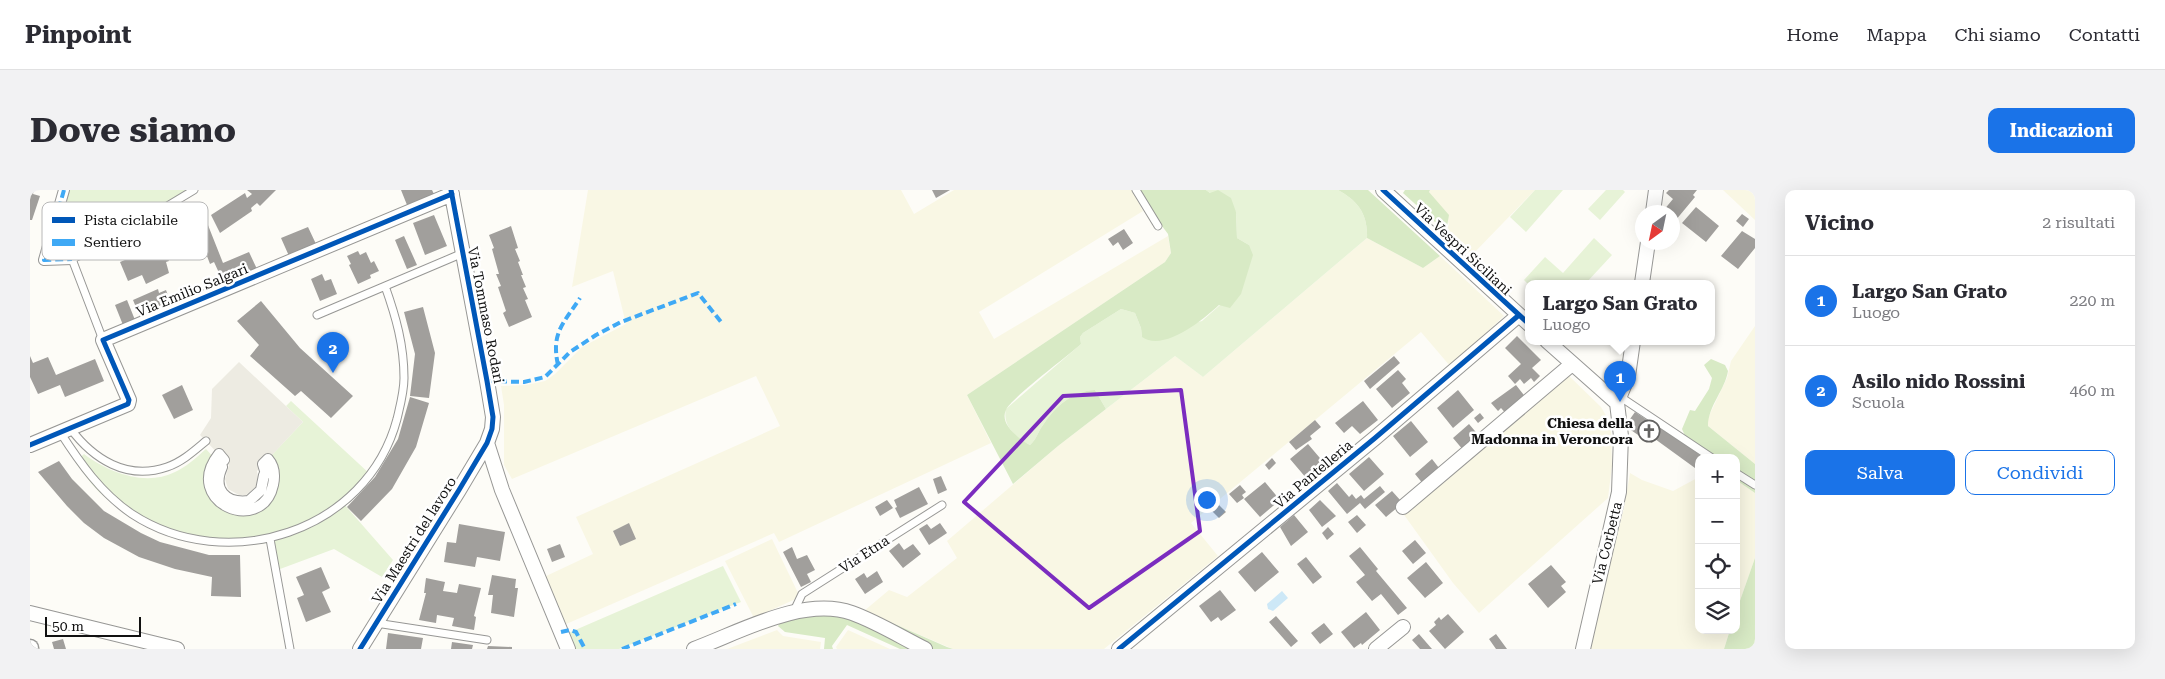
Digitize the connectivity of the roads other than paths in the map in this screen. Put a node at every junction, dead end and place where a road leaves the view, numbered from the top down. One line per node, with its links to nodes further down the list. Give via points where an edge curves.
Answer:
1 (194, 190): 6 (lane)
2 (1136, 190): 8 (lane)
3 (1383, 190): 15 (street, Via Vespri Siciliani)
4 (1656, 190): 7 (street)
5 (452, 192): 10 (street, Via Tommaso Rodari); 16 (street, Via Emilio Salgari)
6 (174, 202)
7 (1654, 205)
8 (1158, 226)
9 (1647, 250): 12 (street)
10 (463, 253): 13 (lane); 23 (street, Via Tommaso Rodari, via 494,417)
11 (72, 260): 16 (lane)
12 (1642, 280)
13 (385, 286): 14 (lane); 31 (lane, via 402,342 404,379 398,415 387,446 371,475 342,504 324,517)
14 (317, 315)
15 (1524, 319): 43 (street, Via Pantelleria)
16 (103, 340): 21 (street, via 129,402)
17 (1551, 345): 19 (street)
18 (1632, 345): 20 (street, via 1628,376)
19 (1572, 364): 20 (street); 29 (street)
20 (1620, 396): 25 (lane); 45 (street, Via Corbetta, via 1618,497)
21 (65, 430): 22 (lane, via 103,461 143,471 182,460); 24 (street); 31 (lane, via 98,486 132,514 155,526 200,540 248,542)
22 (206, 441)
23 (487, 443): 34 (street, Via Maestri del lavoro); 40 (street, via 502,490)
24 (30, 445)
25 (1706, 454)
26 (1740, 476): 27 (lane)
27 (1755, 485)
28 (942, 505): 32 (lane, Via Etna, via 802,594)
29 (1403, 507)
30 (247, 511): 30 (street, via 262,503 271,491 274,477 271,463 268,459 263,464 266,474 256,496 249,501 234,502 226,497 218,484 220,464 224,460 219,454 209,475 212,492 221,504)
31 (270, 539): 38 (lane)
32 (794, 611): 41 (street); 42 (street, via 826,609 851,612)
33 (30, 613): 37 (street)
34 (376, 623): 36 (lane, Via Maestri del lavoro); 39 (street, Via Maestri del lavoro)
35 (1403, 627): 44 (street)
36 (488, 640)
37 (177, 649)
38 (290, 649)
39 (360, 649)
40 (568, 649)
41 (694, 649)
42 (924, 649)
43 (1119, 649)
44 (1376, 649)
45 (1583, 649)

